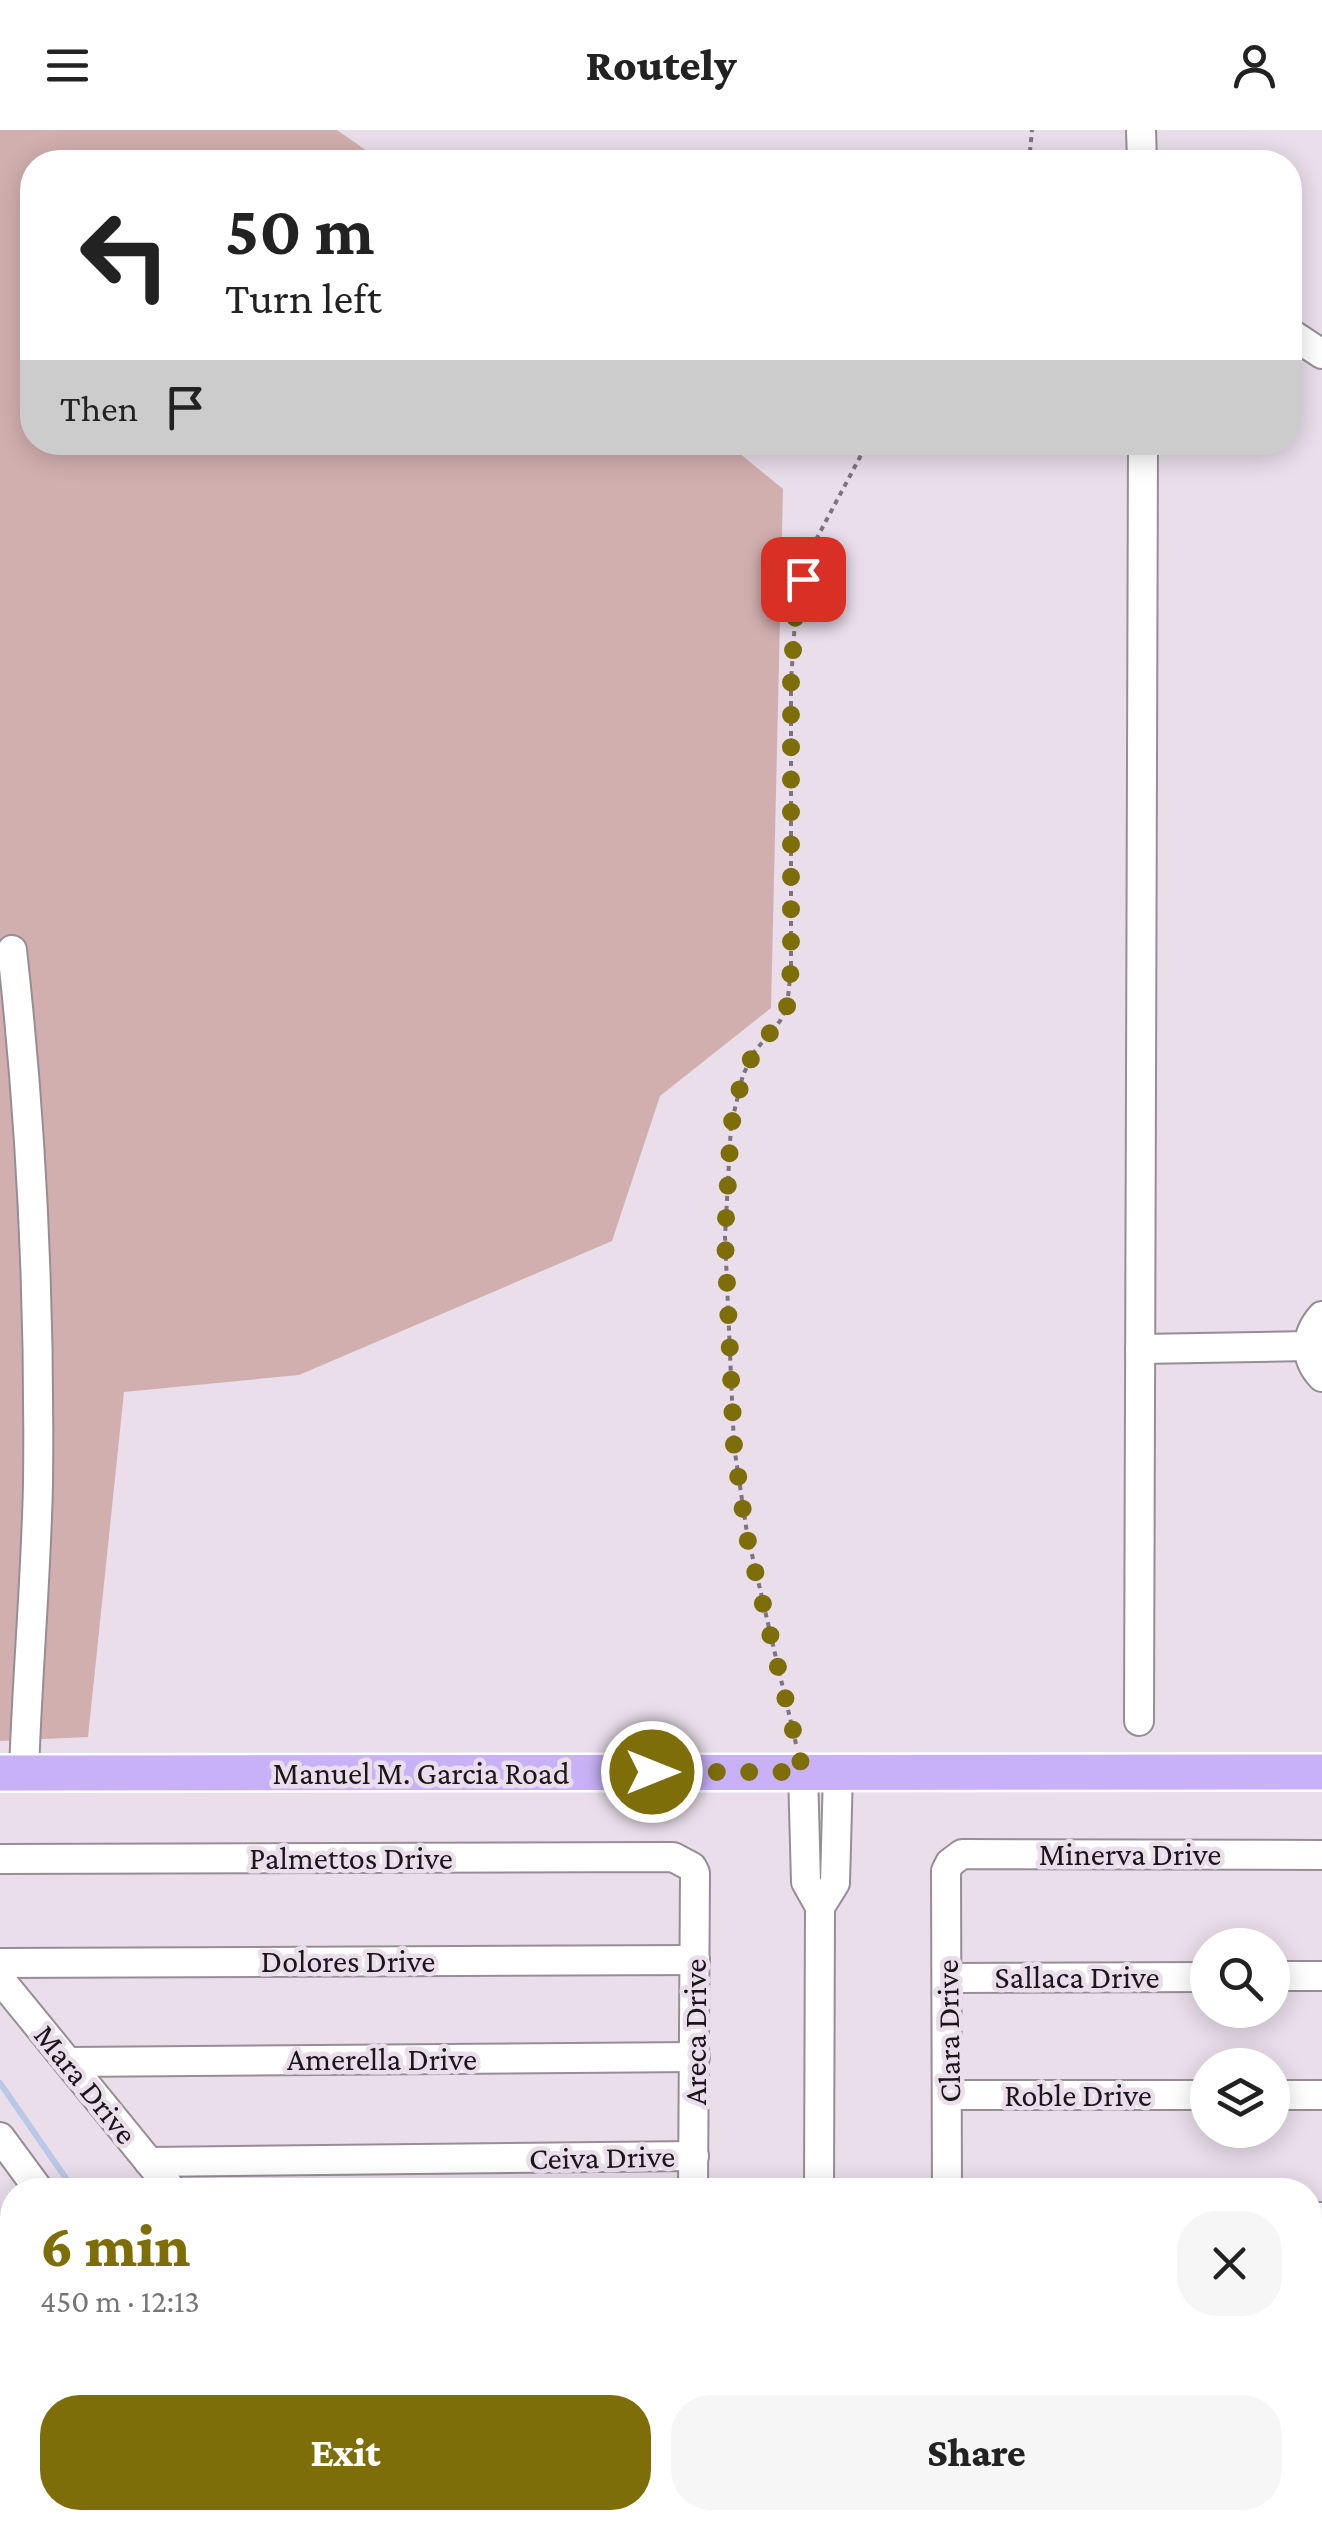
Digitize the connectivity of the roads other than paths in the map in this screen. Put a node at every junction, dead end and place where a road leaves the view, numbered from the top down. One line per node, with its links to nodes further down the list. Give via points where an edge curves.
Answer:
1 (1144, 455): 5 (street)
2 (12, 950): 10 (street, via 34,1194 38,1340 38,1488)
3 (1322, 1316): 4 (street)
4 (1308, 1346): 5 (street); 6 (street)
5 (1140, 1349): 7 (street)
6 (1322, 1377)
7 (1139, 1721)
8 (820, 1772): 9 (main road, Manuel M. Garcia Road); 10 (main road, Manuel M. Garcia Road); 34 (street, via 806,1882 820,1908)
9 (1322, 1772)
10 (12, 1773)
11 (1322, 1855): 13 (street, Minerva Drive, via 962,1854)
12 (0, 1859): 14 (street, Palmettos Drive, via 673,1858)
13 (946, 1871): 20 (street, Clara Drive)
14 (696, 1873): 15 (street, Areca Drive)
15 (695, 1960): 16 (street, Dolores Drive); 22 (street, Areca Drive)
16 (0, 1963)
17 (1290, 1976): 18 (street)
18 (1322, 1976)
19 (1190, 1977): 20 (street, Sallaca Drive)
20 (947, 1978): 24 (street, Clara Drive)
21 (0, 1979): 23 (street, Mara Drive)
22 (695, 2057): 23 (street, Amerella Drive); 29 (street, Areca Drive)
23 (69, 2062): 30 (street, Mara Drive)
24 (949, 2095): 25 (street, Roble Drive); 35 (street, Clara Drive)
25 (1190, 2095)
26 (1290, 2095): 27 (street)
27 (1322, 2095)
28 (5, 2154): 31 (street)
29 (694, 2156): 30 (street, Ceiva Drive); 33 (street, Areca Drive)
30 (149, 2162): 32 (street, Mara Drive)
31 (28, 2178)
32 (162, 2178)
33 (693, 2178)
34 (819, 2178)
35 (947, 2178)

